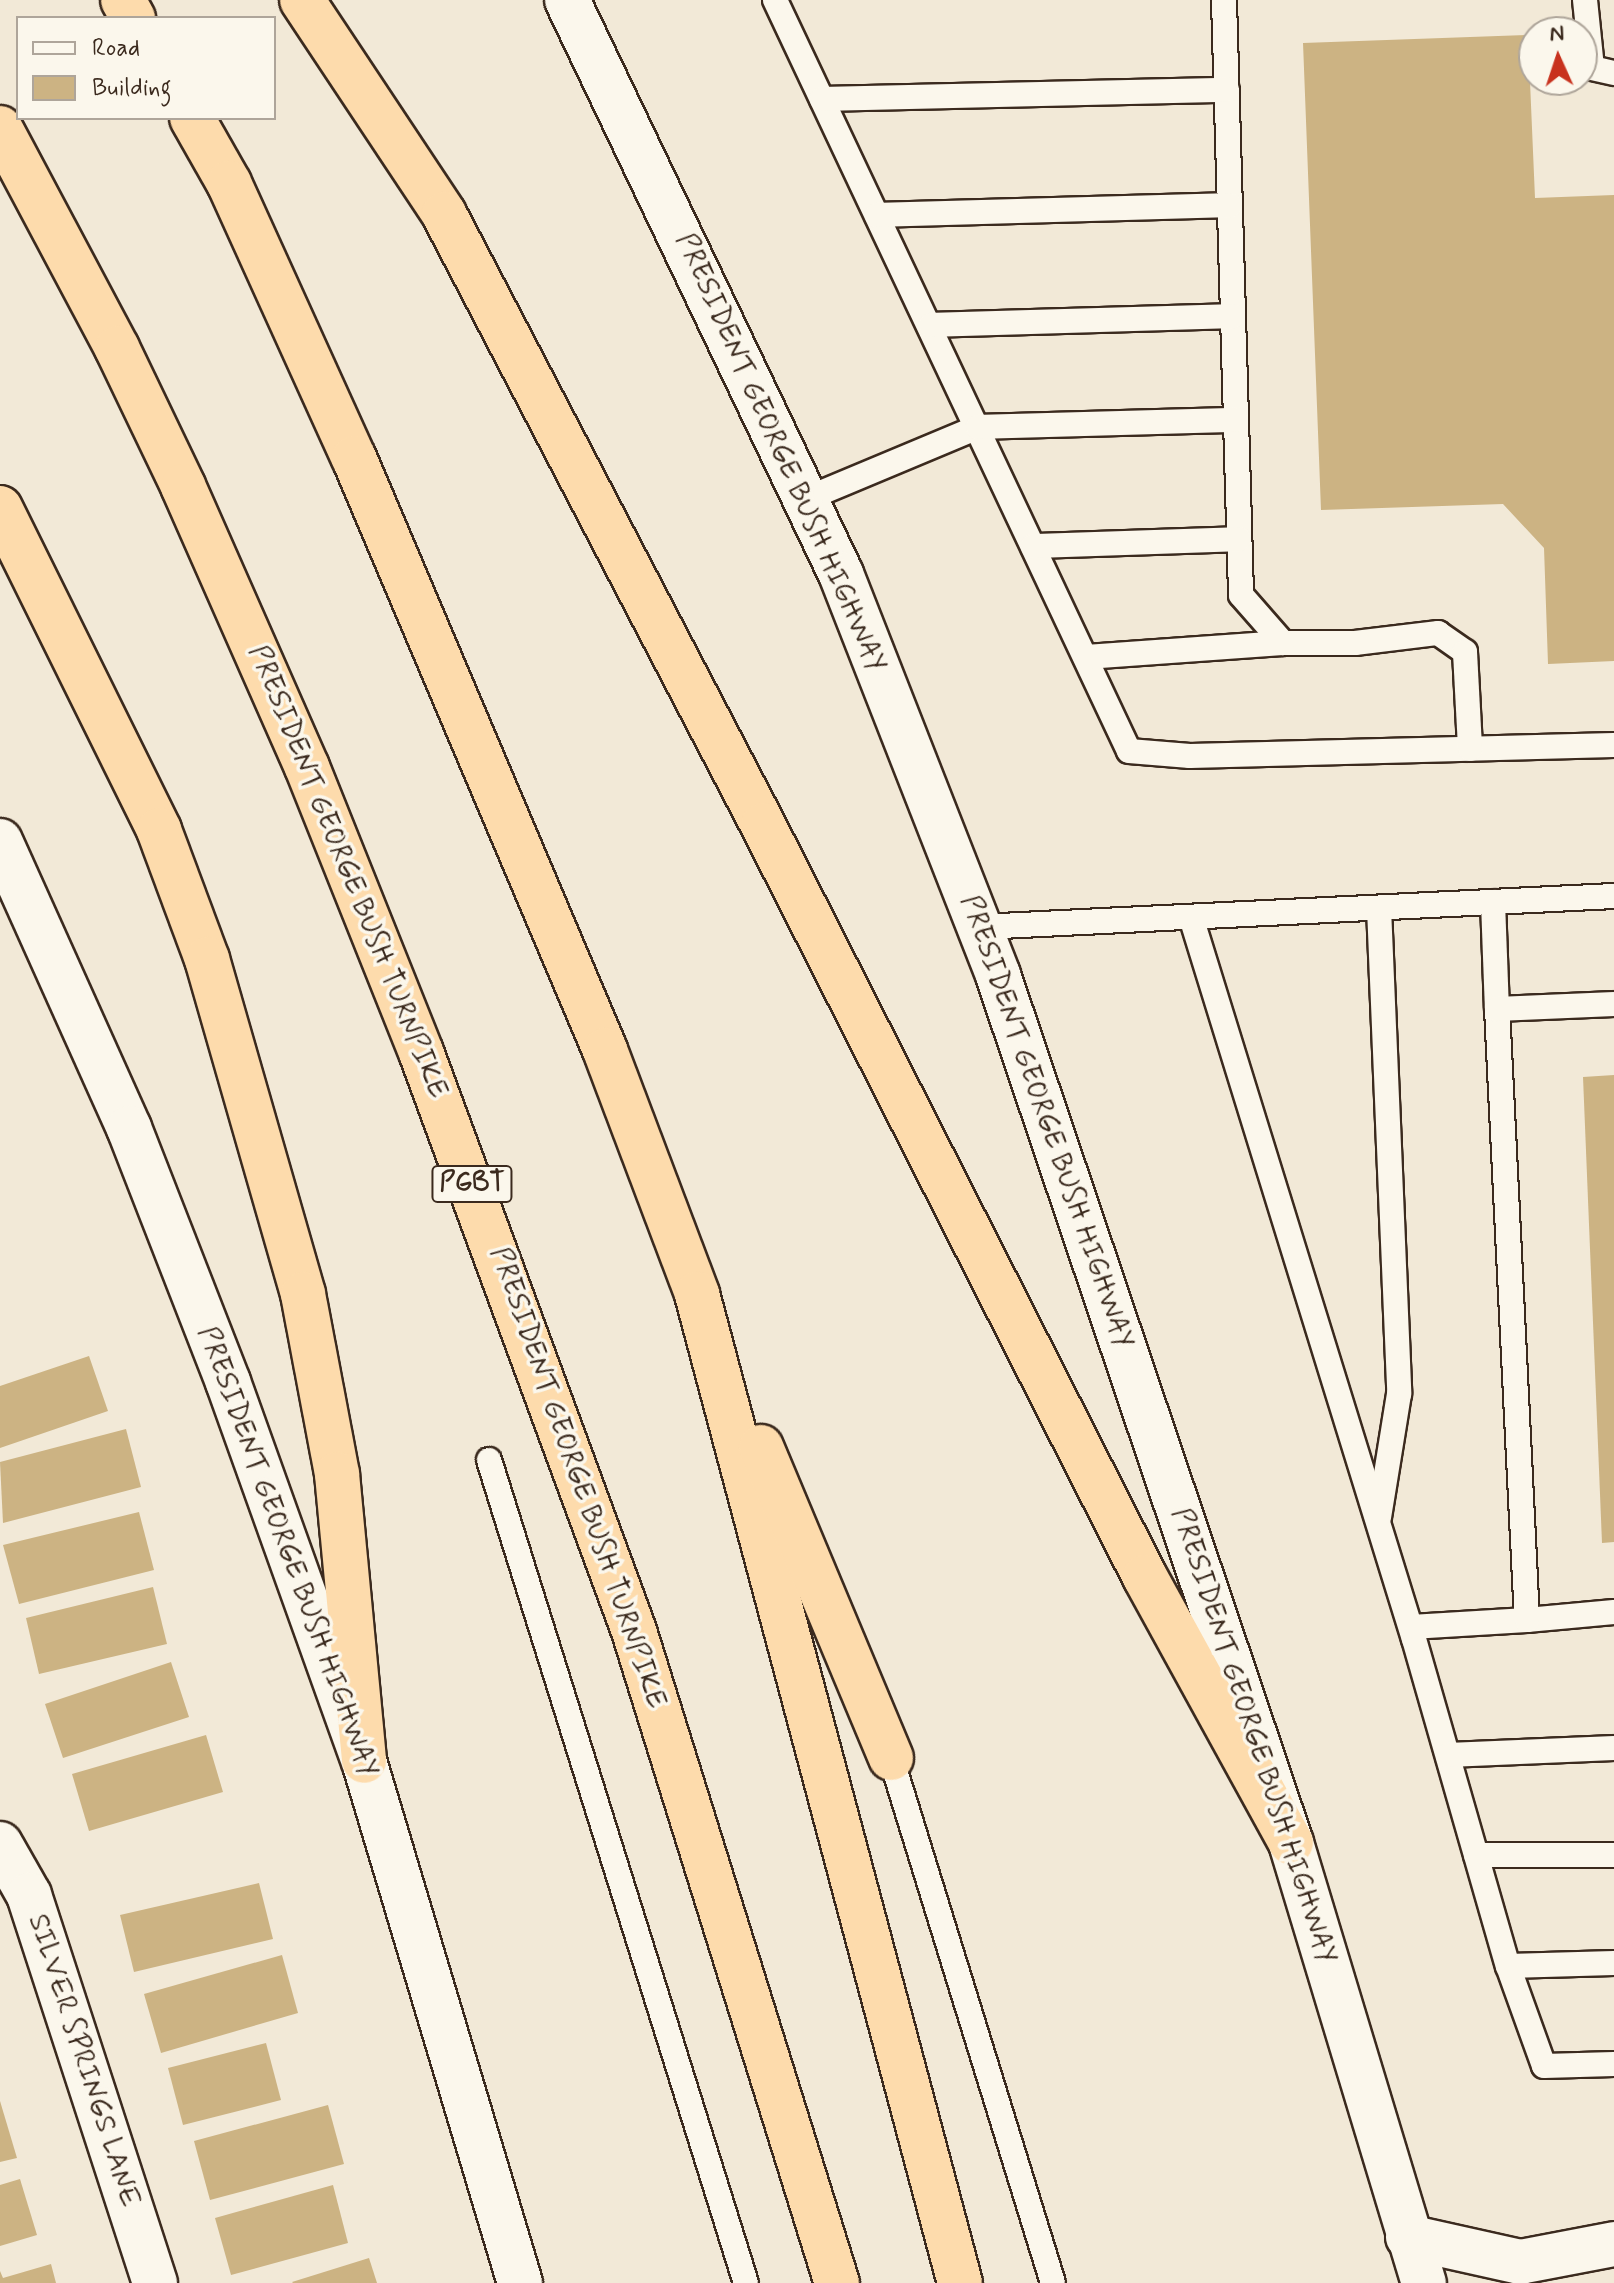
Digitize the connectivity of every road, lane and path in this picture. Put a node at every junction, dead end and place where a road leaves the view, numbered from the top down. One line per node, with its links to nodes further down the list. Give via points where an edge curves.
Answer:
1 (302, 0): 43 (highway, via 444,214 763,825 1145,1577)
2 (567, 0): 17 (main road, PRESIDENT GEORGE BUSH HIGHWAY)
3 (775, 0): 8 (lane)
4 (1224, 0): 7 (lane)
5 (1585, 0): 6 (lane, via 1592,68)
6 (1614, 73)
7 (1227, 90): 8 (lane); 11 (lane)
8 (822, 99): 12 (lane)
9 (193, 120): 33 (highway, via 229,183 354,458 605,1050)
10 (0, 128): 55 (highway, PRESIDENT GEORGE BUSH TURNPIKE / PGBT, via 117,348 222,571 307,767 443,1110 634,1631)
11 (1230, 205): 12 (lane); 13 (lane)
12 (877, 215): 14 (lane)
13 (1233, 316): 14 (lane); 15 (lane)
14 (931, 325): 16 (lane)
15 (1236, 420): 16 (lane); 19 (lane)
16 (978, 427): 17 (lane); 20 (lane)
17 (806, 499): 30 (main road, PRESIDENT GEORGE BUSH HIGHWAY, via 841,574)
18 (0, 508): 42 (highway, via 159,830 207,959 306,1309 337,1474)
19 (1239, 539): 20 (lane); 21 (lane, via 1241,595)
20 (1033, 546): 22 (lane)
21 (1283, 643): 22 (lane); 24 (lane, via 1355,643 1438,633 1465,652)
22 (1086, 657): 24 (lane, via 1129,751 1190,756)
23 (1614, 745): 24 (lane)
24 (1470, 749)
25 (0, 841): 42 (main road, PRESIDENT GEORGE BUSH HIGHWAY, via 129,1128 228,1382)
26 (1614, 896): 27 (lane)
27 (1493, 902): 28 (lane); 32 (lane)
28 (1379, 908): 29 (lane); 35 (lane, via 1399,1394)
29 (1191, 917): 30 (lane); 35 (lane)
30 (980, 927): 43 (main road, PRESIDENT GEORGE BUSH HIGHWAY)
31 (1614, 1004): 32 (lane)
32 (1497, 1009): 37 (lane)
33 (697, 1294): 41 (highway); 56 (highway)
34 (489, 1460): 54 (lane)
35 (1378, 1524): 38 (lane)
36 (1614, 1612): 37 (lane)
37 (1527, 1620): 38 (lane)
38 (1411, 1627): 40 (lane)
39 (1614, 1748): 40 (lane)
40 (1448, 1755): 45 (lane)
41 (891, 1758): 57 (lane)
42 (364, 1761): 53 (main road, PRESIDENT GEORGE BUSH HIGHWAY)
43 (1291, 1843): 50 (main road, PRESIDENT GEORGE BUSH HIGHWAY)
44 (0, 1844): 52 (main road, SILVER SPRINGS LANE, via 29,1895)
45 (1476, 1855): 46 (lane); 48 (lane)
46 (1614, 1855)
47 (1614, 1963): 48 (lane)
48 (1508, 1966): 49 (lane, via 1544,2066)
49 (1614, 2064)
50 (1408, 2237): 51 (main road, via 1520,2262); 58 (main road, PRESIDENT GEORGE BUSH HIGHWAY)
51 (1614, 2244)
52 (155, 2283)
53 (520, 2283)
54 (746, 2283)
55 (837, 2283)
56 (960, 2283)
57 (1053, 2283)
58 (1424, 2283)

